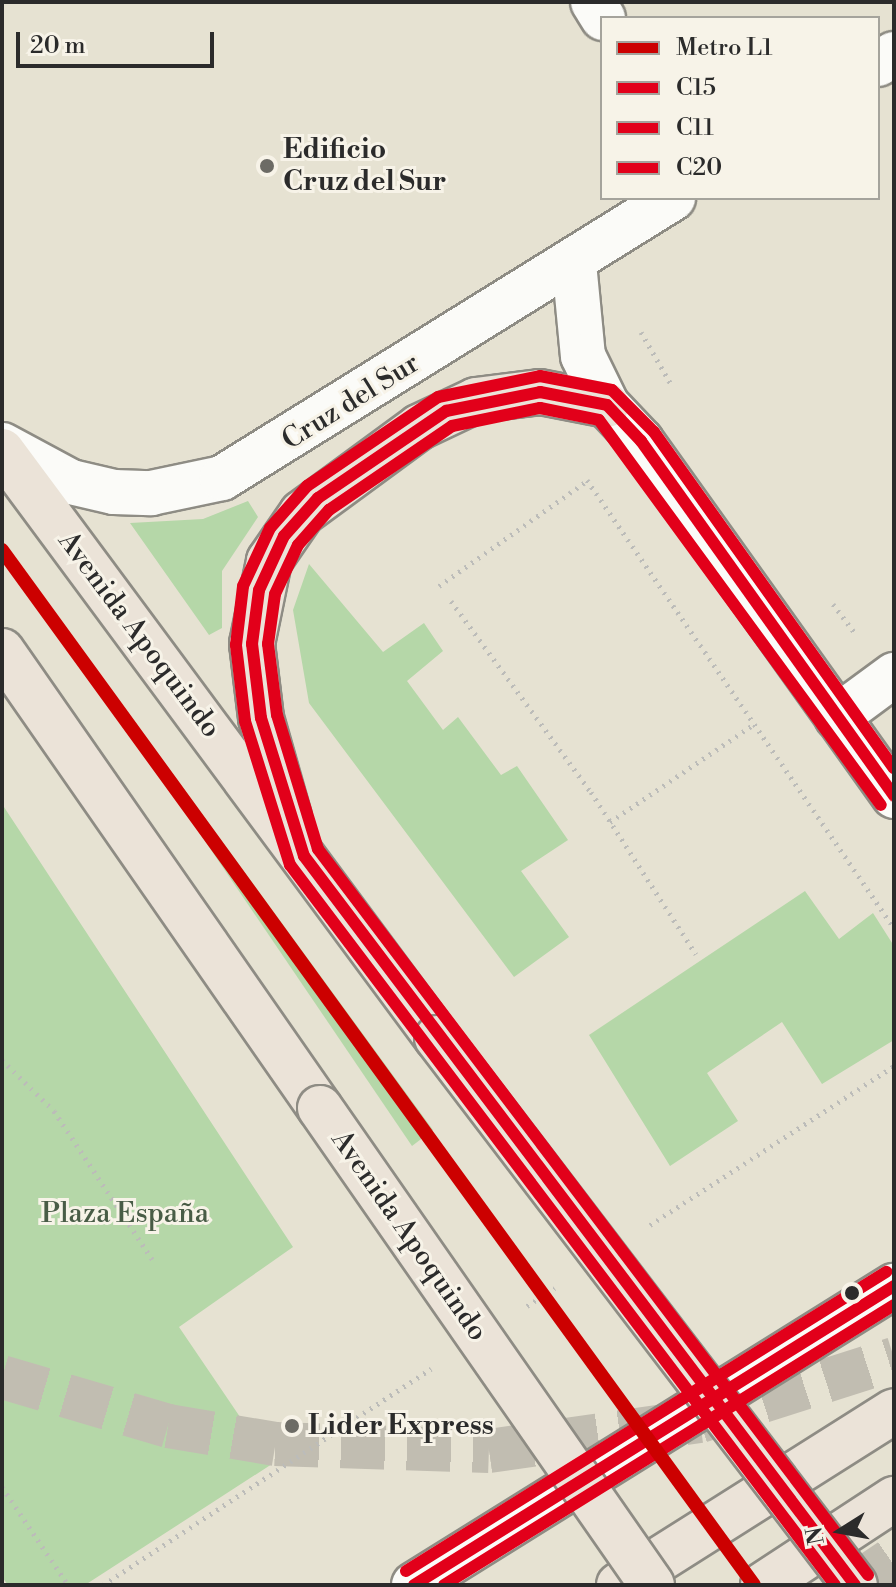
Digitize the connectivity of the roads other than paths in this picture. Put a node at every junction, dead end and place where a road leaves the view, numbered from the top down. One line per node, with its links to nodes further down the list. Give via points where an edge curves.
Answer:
1 (670, 200): 2 (street, Cruz del Sur)
2 (574, 263): 3 (street, via 583,356); 4 (street, Cruz del Sur, via 222,478 151,493 114,492 71,482)
3 (607, 405): 9 (street, via 641,441); 11 (main road, via 529,392 446,411 318,498 284,536 259,590 252,644 278,789)
4 (2, 448): 11 (main road, Avenida Apoquindo)
5 (2, 651): 8 (main road, Avenida Apoquindo)
6 (894, 675): 9 (street)
7 (2, 683): 8 (main road)
8 (44, 712): 17 (main road, Avenida Apoquindo, bridge)
9 (837, 717): 10 (street)
10 (894, 796)
11 (304, 856): 19 (main road, Avenida Apoquindo, bridge)
12 (894, 1286): 15 (street)
13 (894, 1411): 16 (main road)
14 (894, 1499): 18 (main road)
15 (414, 1585)
16 (619, 1585)
17 (652, 1585)
18 (763, 1585)
19 (855, 1585)

